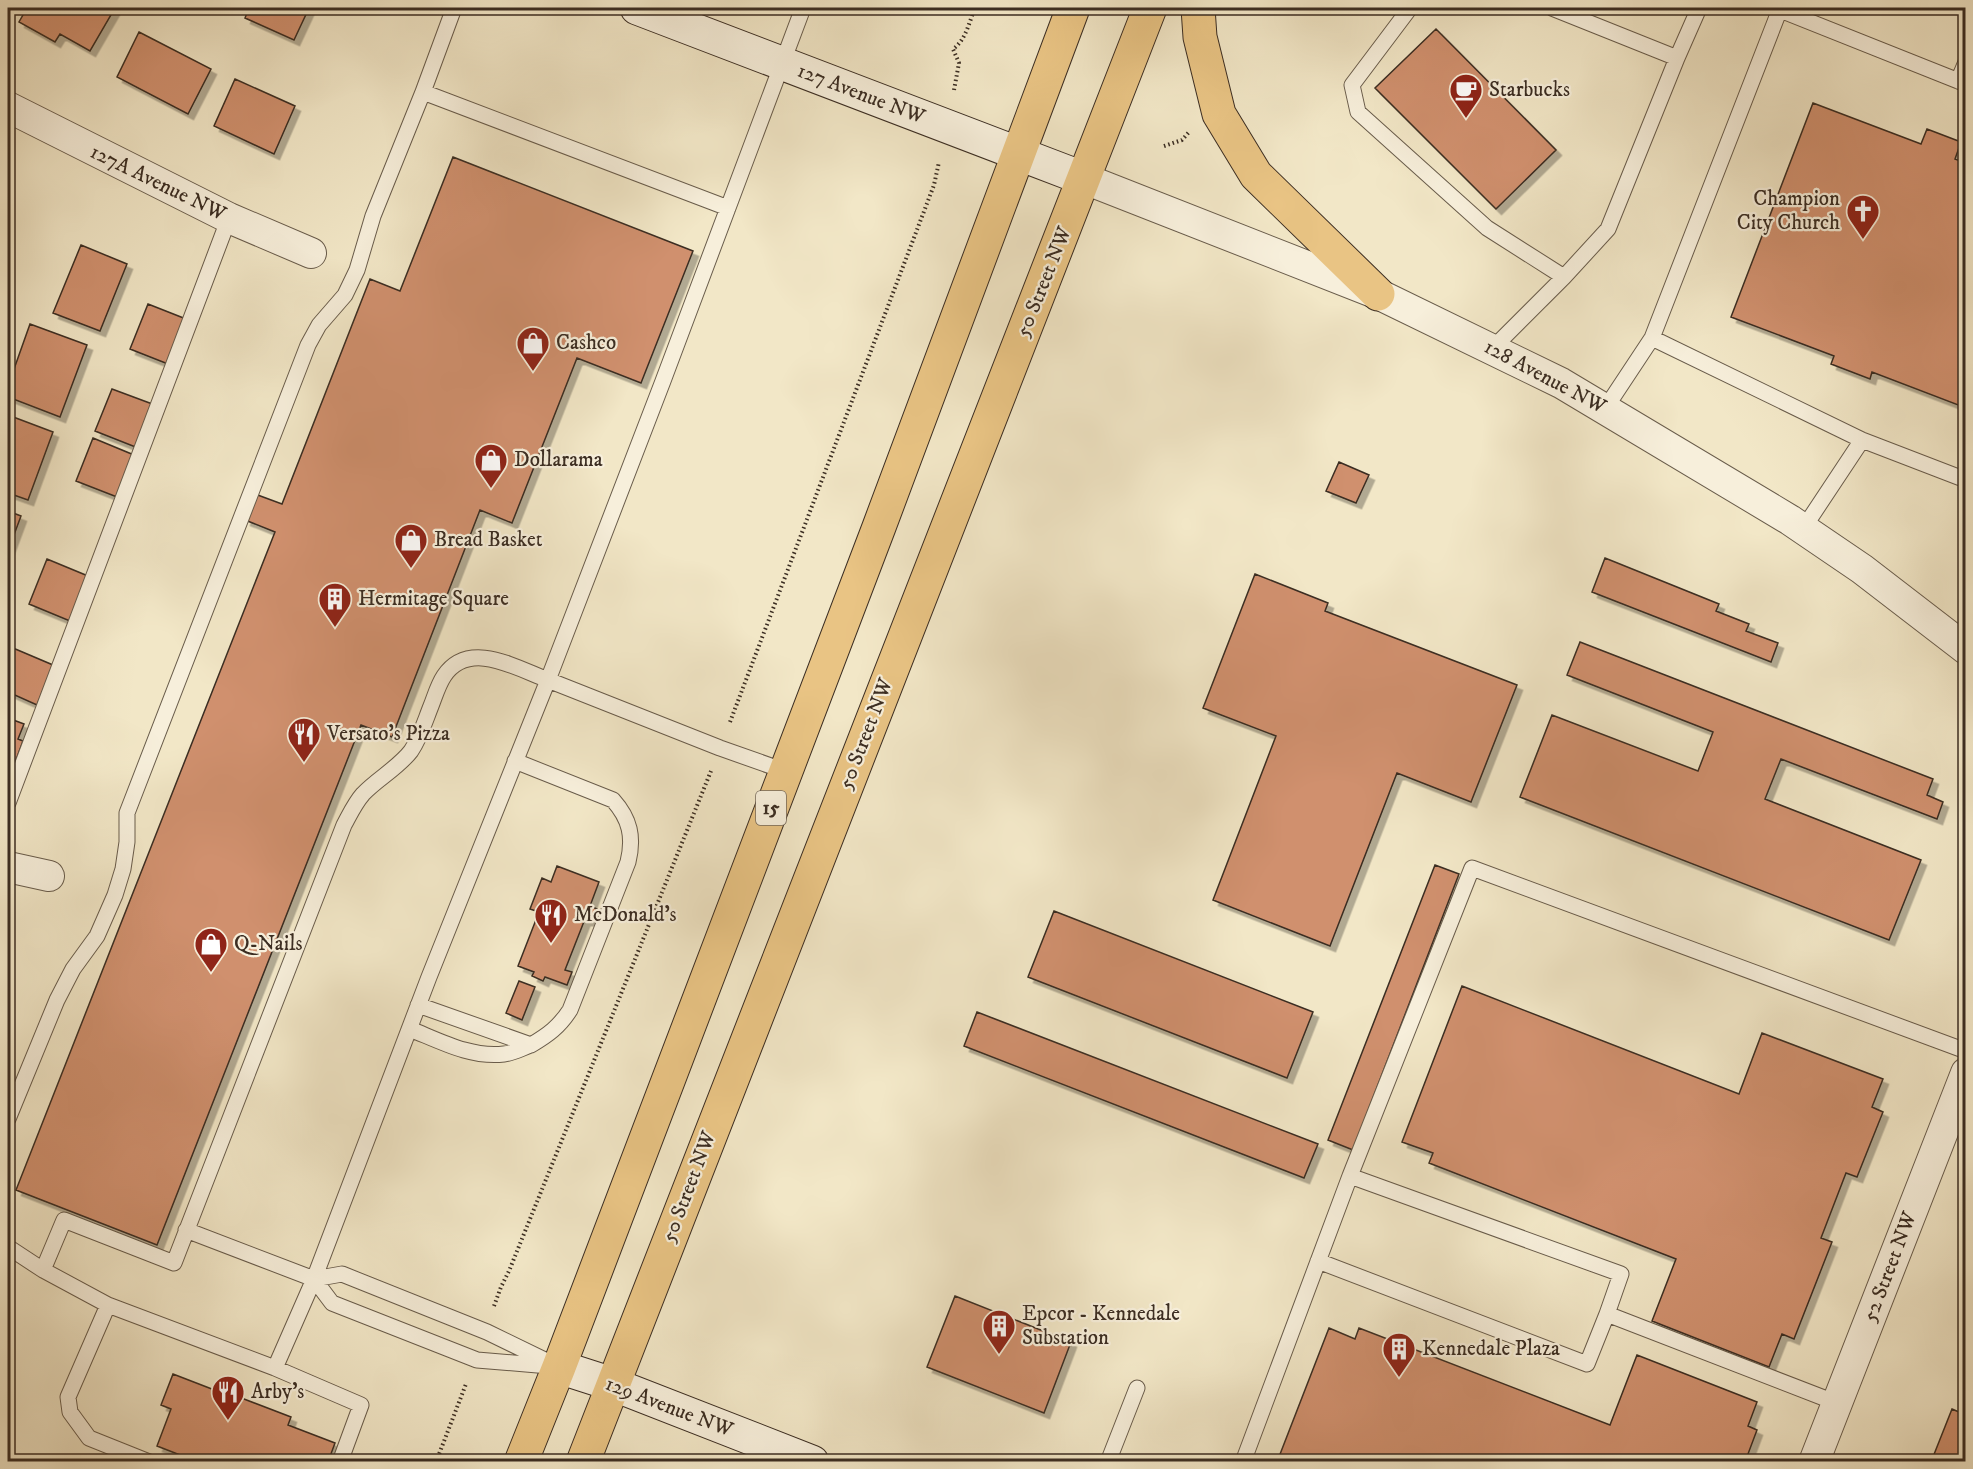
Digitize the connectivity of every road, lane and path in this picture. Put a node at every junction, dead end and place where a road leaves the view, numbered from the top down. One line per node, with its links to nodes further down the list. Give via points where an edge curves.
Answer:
1 (454, 8): 17 (lane)
2 (637, 8): 15 (street, 127 Avenue NW)
3 (803, 8): 15 (lane)
4 (975, 8): 14 (path, via 964,36 953,49)
5 (1074, 8): 21 (main road)
6 (1150, 8): 22 (main road, 50 Street NW)
7 (1198, 8): 28 (main road, via 1200,37 1219,114 1256,175)
8 (1410, 8): 27 (lane, via 1352,85 1358,112 1487,228)
9 (1552, 8): 12 (lane)
10 (1699, 8): 12 (lane)
11 (1778, 8): 16 (lane); 29 (lane)
12 (1677, 58): 27 (lane, via 1608,229)
13 (1965, 62): 16 (lane)
14 (959, 63)
15 (782, 64): 21 (street, 127 Avenue NW); 24 (lane)
16 (1962, 83)
17 (423, 92): 24 (lane); 48 (lane, via 373,216 357,270 345,295 308,345 127,813 127,842 115,895 97,936 57,1000)
18 (10, 118): 25 (street, 127A Avenue NW)
19 (1191, 131): 20 (path, via 1182,140)
20 (1164, 146)
21 (1019, 154): 22 (street, 127 Avenue NW); 39 (main road, 15)
22 (1085, 179): 28 (street, 128 Avenue NW); 61 (main road, 50 Street NW)
23 (934, 185): 37 (path)
24 (728, 208): 36 (lane)
25 (229, 218): 26 (street, 127A Avenue NW); 40 (lane)
26 (311, 253)
27 (1564, 277): 30 (lane)
28 (1378, 294): 30 (street, 128 Avenue NW)
29 (1652, 338): 31 (lane); 32 (lane)
30 (1492, 349): 31 (street, 128 Avenue NW)
31 (1605, 409): 34 (street, 128 Avenue NW)
32 (1862, 440): 33 (lane); 34 (lane)
33 (1965, 480)
34 (1803, 529): 35 (street, 128 Avenue NW)
35 (1965, 649)
36 (548, 680): 37 (lane); 38 (lane); 50 (lane, via 476,656 451,667 409,754 355,805)
37 (720, 748): 39 (lane); 57 (path, via 501,1287)
38 (515, 761): 43 (lane); 45 (lane, via 613,800 623,811 632,837 628,862 570,1010 552,1033)
39 (785, 771): 59 (main road, 15)
40 (8, 803)
41 (8, 867): 42 (street)
42 (49, 876)
43 (418, 1005): 44 (lane); 45 (lane)
44 (410, 1029): 45 (lane, via 479,1054 505,1054); 54 (lane)
45 (531, 1045)
46 (1965, 1051): 49 (lane, via 1472,868)
47 (1965, 1073): 63 (street, 52 Street NW)
48 (8, 1119)
49 (1350, 1176): 52 (lane); 56 (lane, via 1621,1274)
50 (186, 1230): 53 (lane, via 174,1263 64,1220); 54 (lane)
51 (8, 1248): 53 (lane)
52 (1318, 1261): 56 (lane, via 1587,1364); 71 (lane)
53 (43, 1270): 55 (lane)
54 (314, 1279): 57 (lane, via 342,1274); 58 (lane, via 332,1303); 60 (lane)
55 (108, 1305): 60 (lane); 64 (lane, via 68,1397 70,1412 88,1438)
56 (1607, 1314): 63 (lane)
57 (487, 1332): 59 (lane)
58 (477, 1360): 59 (lane); 66 (path)
59 (559, 1367): 61 (street, 129 Avenue NW); 67 (main road, 15)
60 (275, 1368): 65 (lane, via 361,1405)
61 (612, 1384): 68 (main road, 50 Street NW); 69 (street, 129 Avenue NW)
62 (1137, 1388): 70 (lane)
63 (1837, 1403): 72 (street, 52 Street NW)
64 (149, 1461)
65 (340, 1461)
66 (436, 1461)
67 (521, 1461)
68 (583, 1461)
69 (812, 1461)
70 (1108, 1461)
71 (1243, 1461)
72 (1814, 1461)

